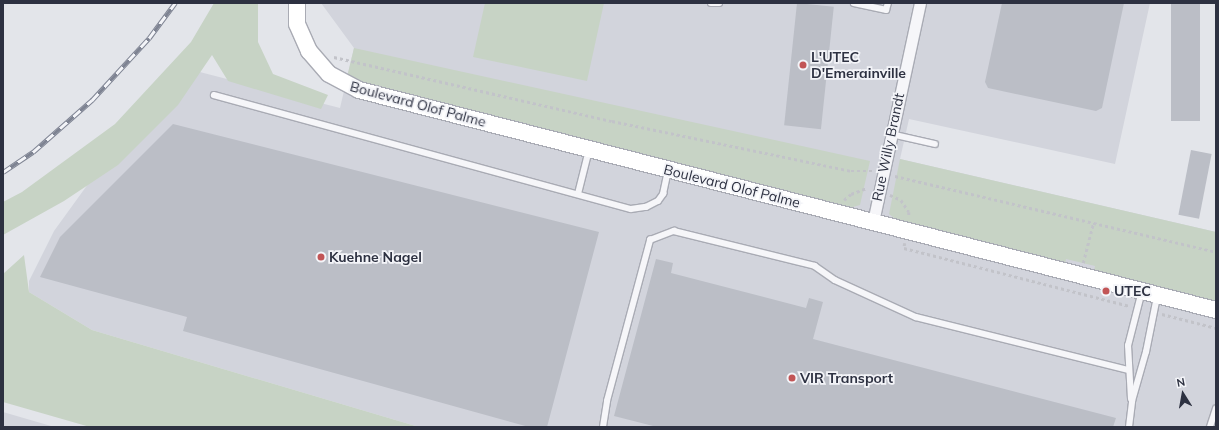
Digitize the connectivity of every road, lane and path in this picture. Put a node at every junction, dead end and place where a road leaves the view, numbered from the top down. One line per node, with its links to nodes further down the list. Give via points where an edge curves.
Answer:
1 (297, 3): 11 (street, Boulevard Olof Palme, via 297,24 309,51 329,74 344,84)
2 (712, 3): 3 (lane)
3 (719, 3)
4 (854, 3): 5 (lane, via 886,10)
5 (888, 3)
6 (920, 3): 9 (street, Rue Willy Brandt)
7 (331, 56): 14 (path, via 342,61 612,121 851,171 871,170)
8 (214, 95): 16 (lane)
9 (891, 134): 10 (lane); 18 (street, Rue Willy Brandt)
10 (936, 144)
11 (589, 149): 12 (street, Boulevard Olof Palme); 16 (lane)
12 (668, 169): 16 (lane, via 663,194 658,201 646,208 631,209); 17 (street, Boulevard Olof Palme)
13 (892, 175): 19 (path)
14 (870, 177)
15 (868, 183): 17 (path, via 867,190 857,190 846,198)
16 (578, 194)
17 (840, 213): 18 (street, Boulevard Olof Palme)
18 (873, 222): 22 (street, Boulevard Olof Palme)
19 (1093, 224): 20 (path); 21 (path, via 1082,266)
20 (1216, 252)
21 (1089, 267)
22 (1150, 293): 23 (street, Boulevard Olof Palme); 24 (lane, via 1128,346); 25 (lane, via 1146,352)
23 (1216, 310)
24 (1128, 370): 25 (lane); 27 (lane, via 916,317 834,280 815,266 674,231 650,240 607,401)
25 (1132, 401): 28 (lane)
26 (1216, 408): 29 (lane)
27 (603, 427)
28 (1129, 427)
29 (1210, 427)

